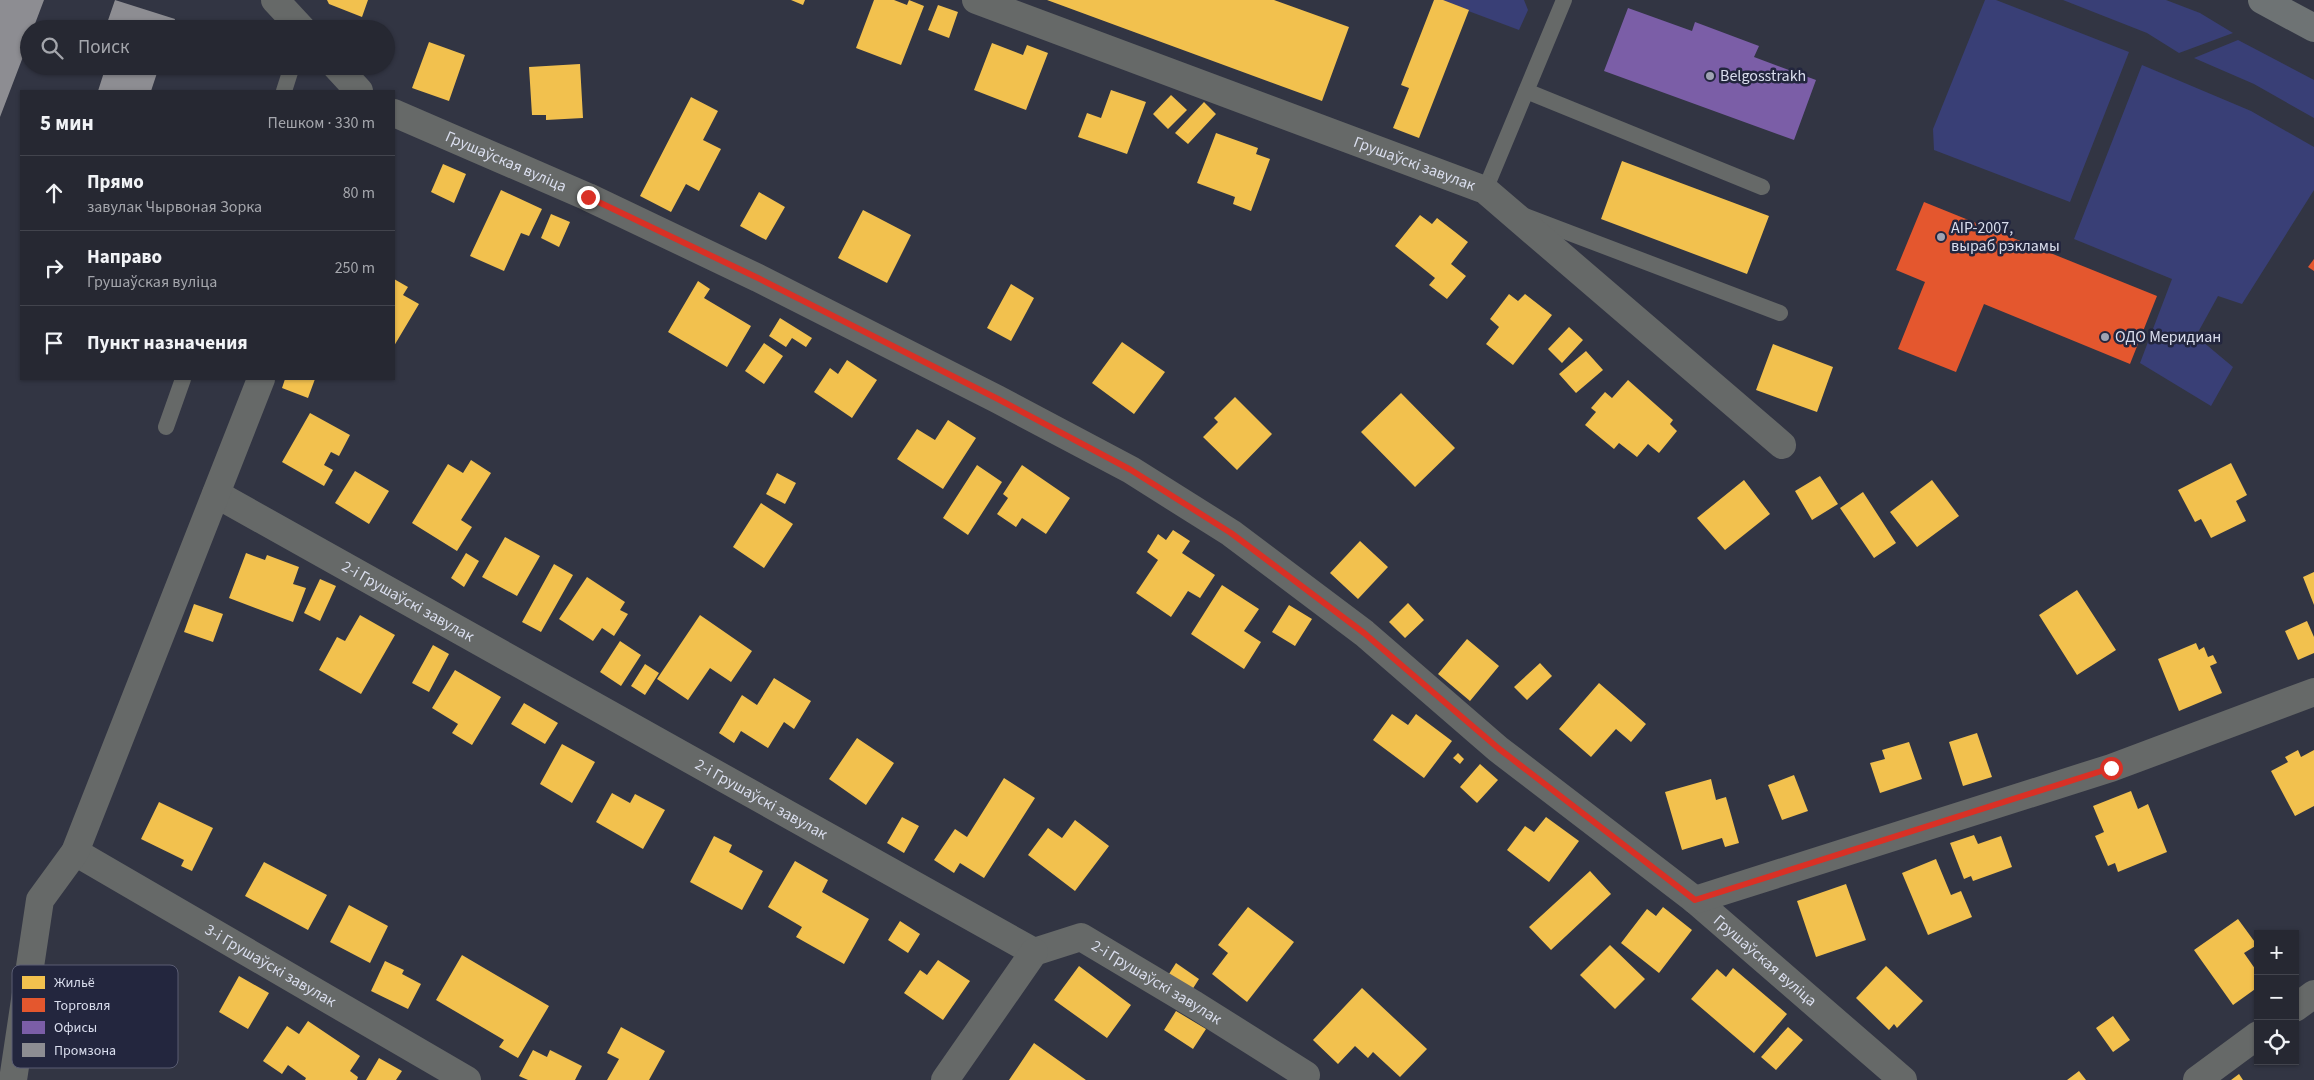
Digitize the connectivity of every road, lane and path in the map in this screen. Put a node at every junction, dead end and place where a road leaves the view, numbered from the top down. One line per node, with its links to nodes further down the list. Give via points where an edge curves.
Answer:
1 (275, 0): 5 (street)
2 (976, 0): 14 (street, Грушаўскі завулак)
3 (1564, 0): 11 (lane)
4 (2262, 0): 6 (main road)
5 (294, 20)
6 (2314, 28)
7 (289, 75): 9 (lane)
8 (344, 75): 10 (street)
9 (284, 90)
10 (358, 90)
11 (1526, 91): 13 (lane); 14 (lane)
12 (395, 113): 24 (street, Грушаўская вуліца, via 588,197 758,278 1131,470 1231,533 1364,633 1498,748)
13 (1762, 187)
14 (1485, 190): 15 (street, Грушаўскі завулак)
15 (1507, 209): 16 (lane); 20 (street, Грушаўскі завулак)
16 (1780, 313)
17 (183, 380): 19 (lane)
18 (261, 380): 21 (street)
19 (166, 427)
20 (1782, 445)
21 (216, 494): 23 (street); 25 (street, 2-і Грушаўскі завулак)
22 (2314, 692): 24 (street, via 2111,768)
23 (75, 852): 26 (street, via 40,900); 31 (street, 3-і Грушаўскі завулак)
24 (1695, 900): 33 (street, Грушаўская вуліца)
25 (1034, 952): 30 (street, 2-і Грушаўскі завулак, via 1081,937); 32 (street)
26 (31, 965)
27 (2314, 994): 28 (street)
28 (2299, 1005)
29 (2254, 1038): 34 (street)
30 (1306, 1075)
31 (467, 1080)
32 (945, 1080)
33 (1903, 1080)
34 (2197, 1080)

